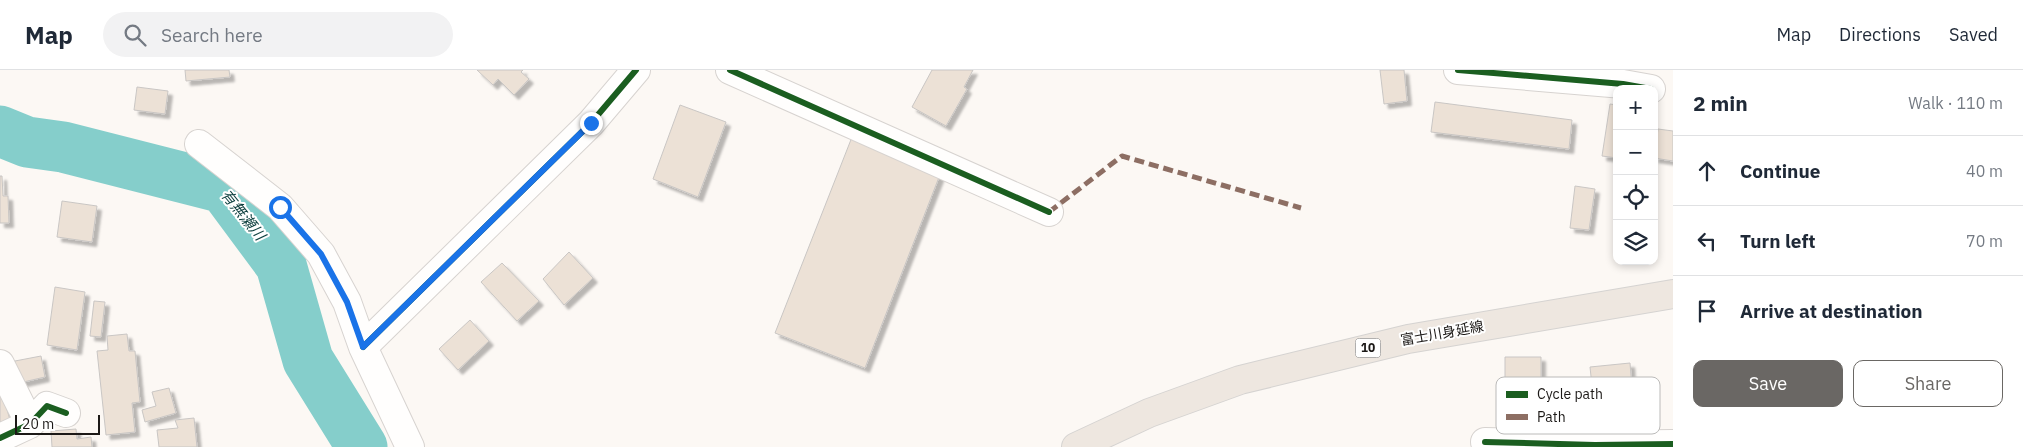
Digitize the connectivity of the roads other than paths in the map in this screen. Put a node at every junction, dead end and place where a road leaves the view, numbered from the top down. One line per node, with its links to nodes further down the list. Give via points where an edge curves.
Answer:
1 (636, 70): 10 (street, via 591,123)
2 (730, 70): 8 (street)
3 (1458, 70): 4 (street)
4 (1630, 85)
5 (1658, 90): 6 (street)
6 (1673, 92)
7 (199, 144): 10 (street, via 280,207 321,254 347,302)
8 (1049, 212)
9 (1673, 294): 18 (main road, 富士川身延線 / 10, via 1408,339 1240,380 1149,413)
10 (363, 347): 17 (street)
11 (0, 364): 13 (street)
12 (66, 413): 13 (street, via 47,406)
13 (30, 424): 14 (street)
14 (0, 438)
15 (1485, 442): 16 (street)
16 (1673, 444)
17 (410, 447)
18 (1076, 447)

